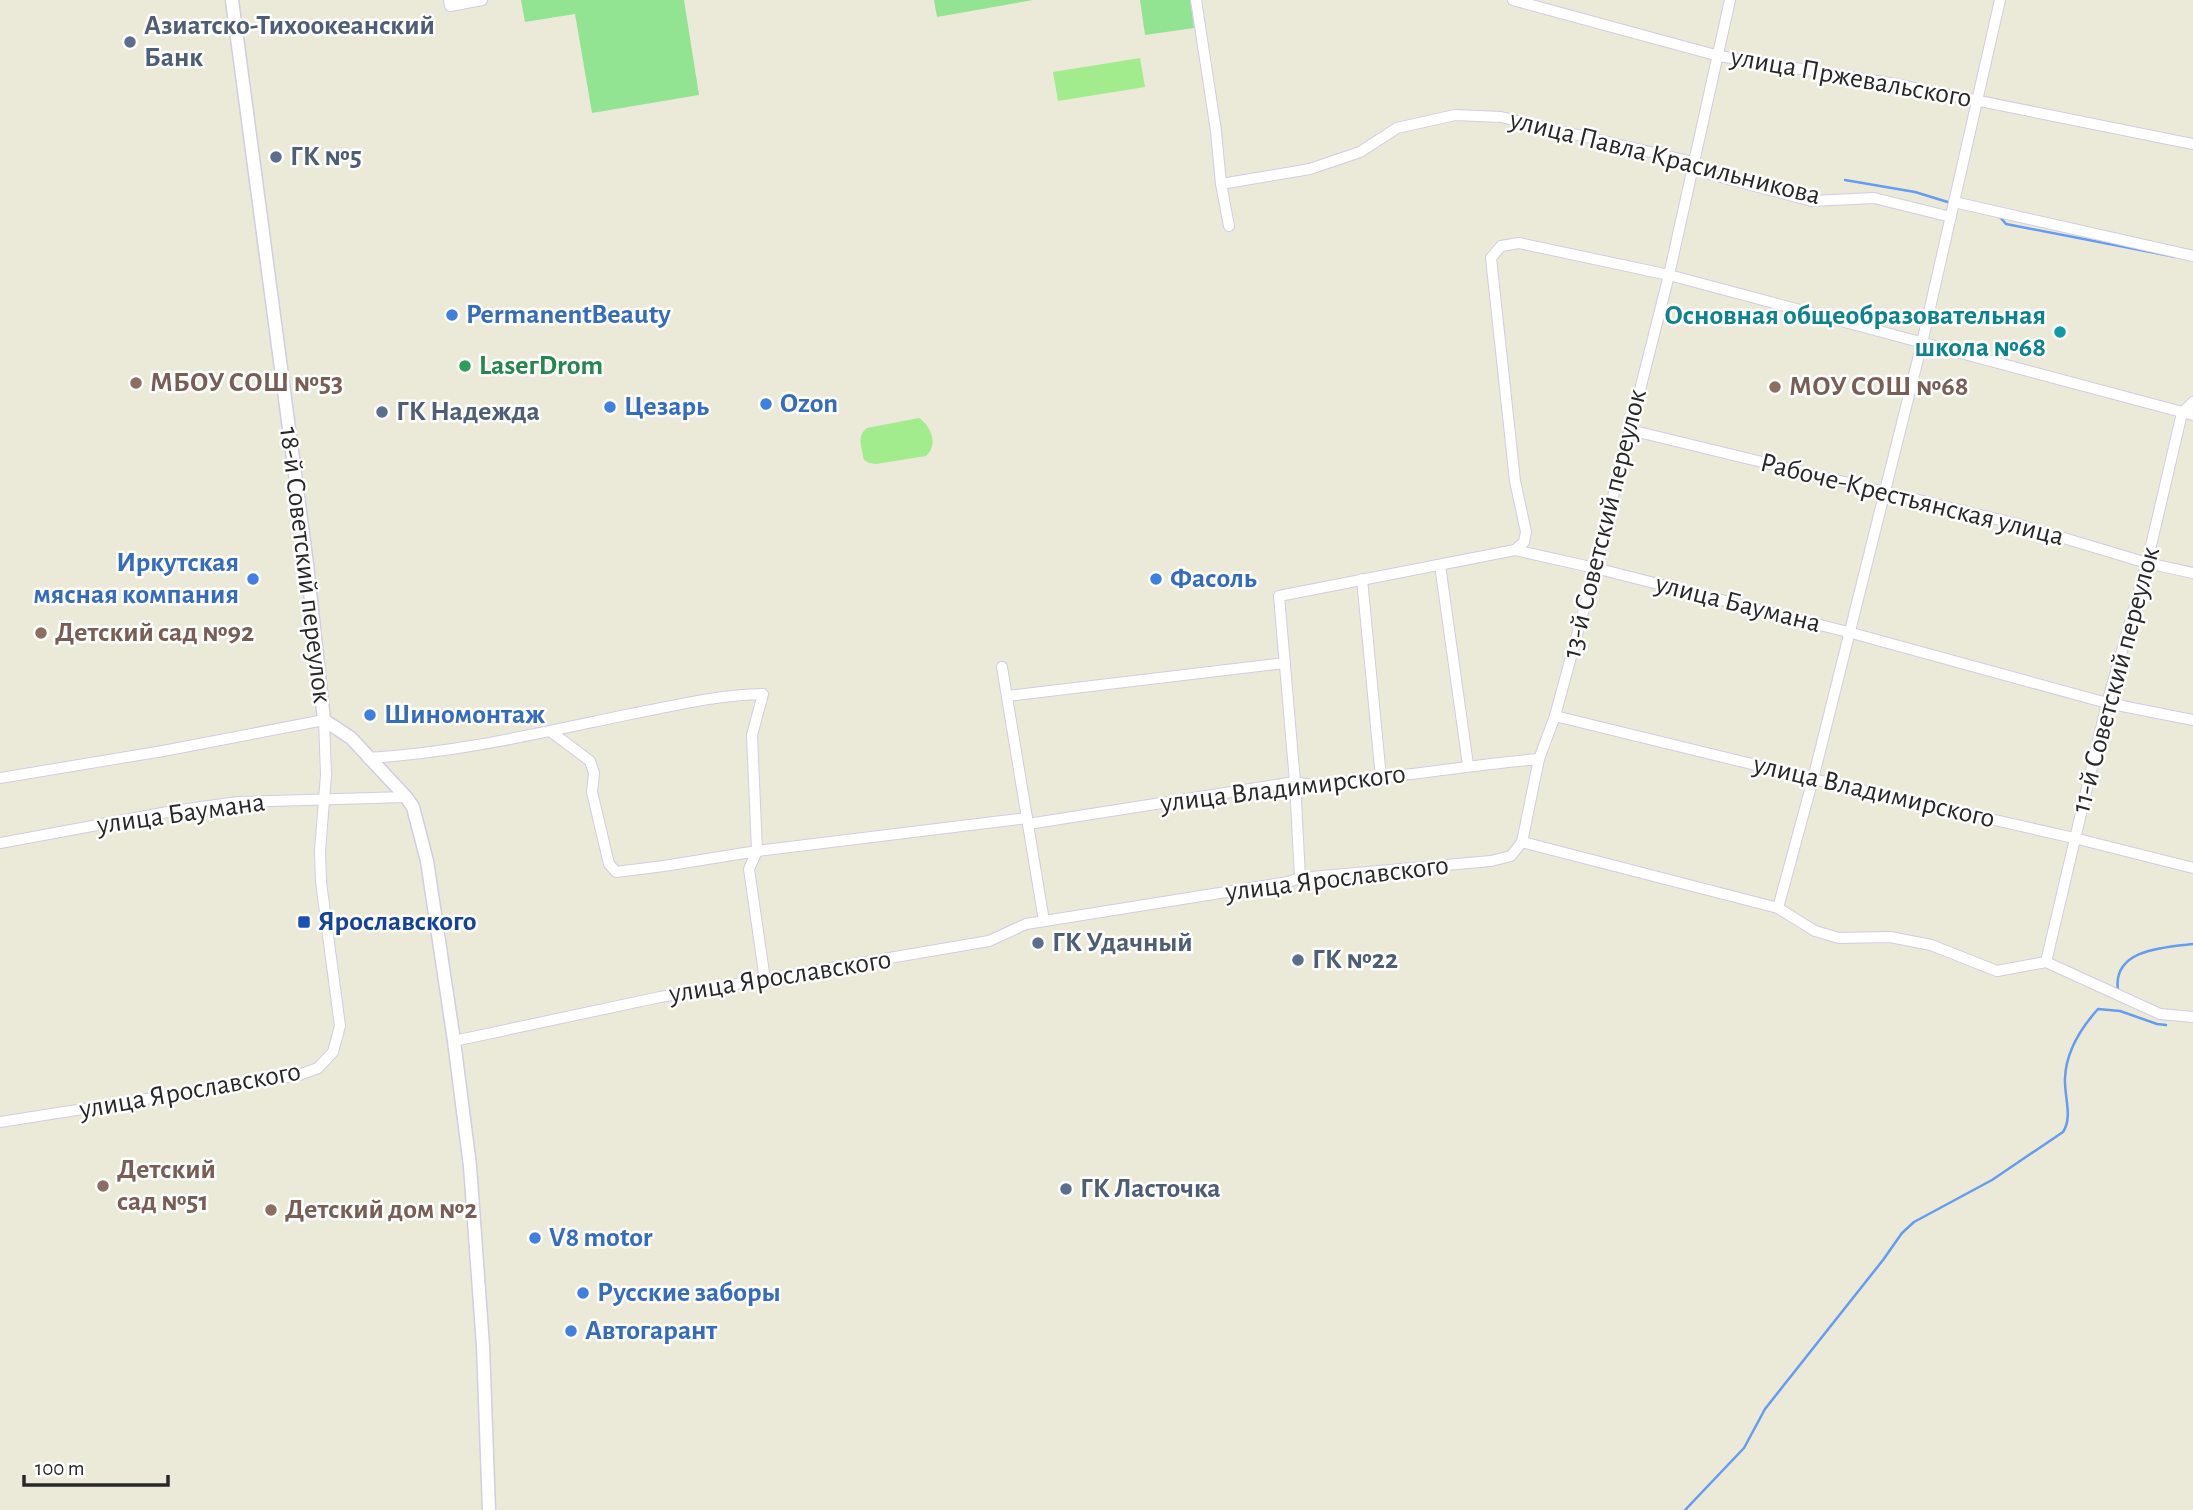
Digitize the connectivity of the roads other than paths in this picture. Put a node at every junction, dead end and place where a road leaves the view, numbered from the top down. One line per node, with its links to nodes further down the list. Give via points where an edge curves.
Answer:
1 (232, 0): 36 (street, 18-й Советский переулок)
2 (449, 0): 3 (street, via 450,6)
3 (482, 0)
4 (1196, 0): 12 (street)
5 (1513, 0): 8 (street, улица Пржевальского)
6 (1731, 0): 8 (street, 13-й Советский переулок)
7 (2000, 0): 9 (street)
8 (1719, 55): 9 (street, улица Пржевальского); 11 (street, 13-й Советский переулок)
9 (1976, 99): 10 (street, улица Пржевальского); 13 (street)
10 (2193, 144)
11 (1693, 162): 12 (street, улица Павла Красильникова, via 1501,117 1455,116 1397,128 1360,152 1310,169); 14 (street, улица Павла Красильникова, via 1709,174 1812,201 1874,198); 17 (street, 13-й Советский переулок)
12 (1221, 184): 15 (street)
13 (1954, 202): 14 (street); 16 (street)
14 (1951, 217): 18 (street)
15 (1229, 226)
16 (2193, 256)
17 (1669, 275): 18 (street); 22 (street, 13-й Советский переулок); 24 (street, via 1518,243 1502,246 1491,258 1515,481 1526,532 1524,542)
18 (1922, 343): 20 (street); 23 (street)
19 (2193, 402): 20 (street)
20 (2182, 412): 21 (street); 25 (street, 11-й Советский переулок)
21 (2193, 415)
22 (1630, 430): 23 (street, Рабоче-Крестьянская улица); 27 (street, 13-й Советский переулок)
23 (1885, 493): 25 (street, Рабоче-Крестьянская улица, via 2017,524); 30 (street)
24 (1515, 550): 26 (street, улица Баумана); 27 (street, улица Баумана)
25 (2147, 563): 28 (street, Рабоче-Крестьянская улица); 34 (street, 11-й Советский переулок)
26 (1440, 565): 29 (street, улица Баумана); 41 (street)
27 (1595, 568): 30 (street, улица Баумана); 35 (street, 13-й Советский переулок)
28 (2193, 573)
29 (1362, 579): 31 (street, улица Баумана, via 1279,596); 43 (street)
30 (1848, 632): 34 (street, улица Баумана); 44 (street)
31 (1285, 663): 33 (street); 45 (street)
32 (1002, 667): 33 (street)
33 (1007, 696): 48 (street)
34 (2107, 703): 37 (street, улица Баумана); 49 (street, 11-й Советский переулок)
35 (1555, 716): 40 (street, 13-й Советский переулок); 44 (street, улица Владимирского)
36 (324, 720): 39 (street, 18-й Советский переулок, via 351,738); 42 (street); 47 (street, улица Ярославского)
37 (2193, 720)
38 (550, 731): 39 (street, via 467,748); 52 (street, улица Владимирского, via 590,761 608,864 616,872); 52 (street, via 705,698 763,694 752,735)
39 (368, 758): 46 (street, 18-й Советский переулок)
40 (1539, 759): 41 (street, улица Владимирского); 50 (street, 13-й Советский переулок)
41 (1468, 765): 43 (street, улица Владимирского)
42 (0, 778)
43 (1381, 778): 45 (street, улица Владимирского, via 1311,785)
44 (1813, 779): 49 (street, улица Владимирского); 55 (street)
45 (1295, 782): 48 (street, улица Владимирского); 54 (street)
46 (406, 797): 47 (street, улица Баумана); 60 (street, 18-й Советский переулок, via 413,807 427,861)
47 (324, 801): 51 (street, улица Баумана, via 228,803); 61 (street, улица Ярославского, via 321,882 340,1026 333,1052 318,1068 299,1075)
48 (1028, 821): 52 (street, улица Владимирского); 56 (street)
49 (2074, 838): 53 (street, улица Владимирского); 57 (street, 11-й Советский переулок)
50 (1522, 842): 54 (street, улица Ярославского, via 1511,856 1491,861); 55 (street)
51 (0, 843)
52 (757, 850): 58 (street, via 748,869)
53 (2193, 868)
54 (1300, 878): 56 (street, улица Ярославского)
55 (1778, 908): 57 (street, via 1815,931 1839,938 1890,937 1931,944 1997,971)
56 (1044, 921): 58 (street, улица Ярославского, via 989,941)
57 (2046, 962): 59 (street, via 2160,1014)
58 (765, 980): 60 (street, улица Ярославского, via 660,997)
59 (2193, 1017)
60 (454, 1041): 62 (street, 18-й Советский переулок, via 477,1254)
61 (0, 1122)
62 (489, 1510)

